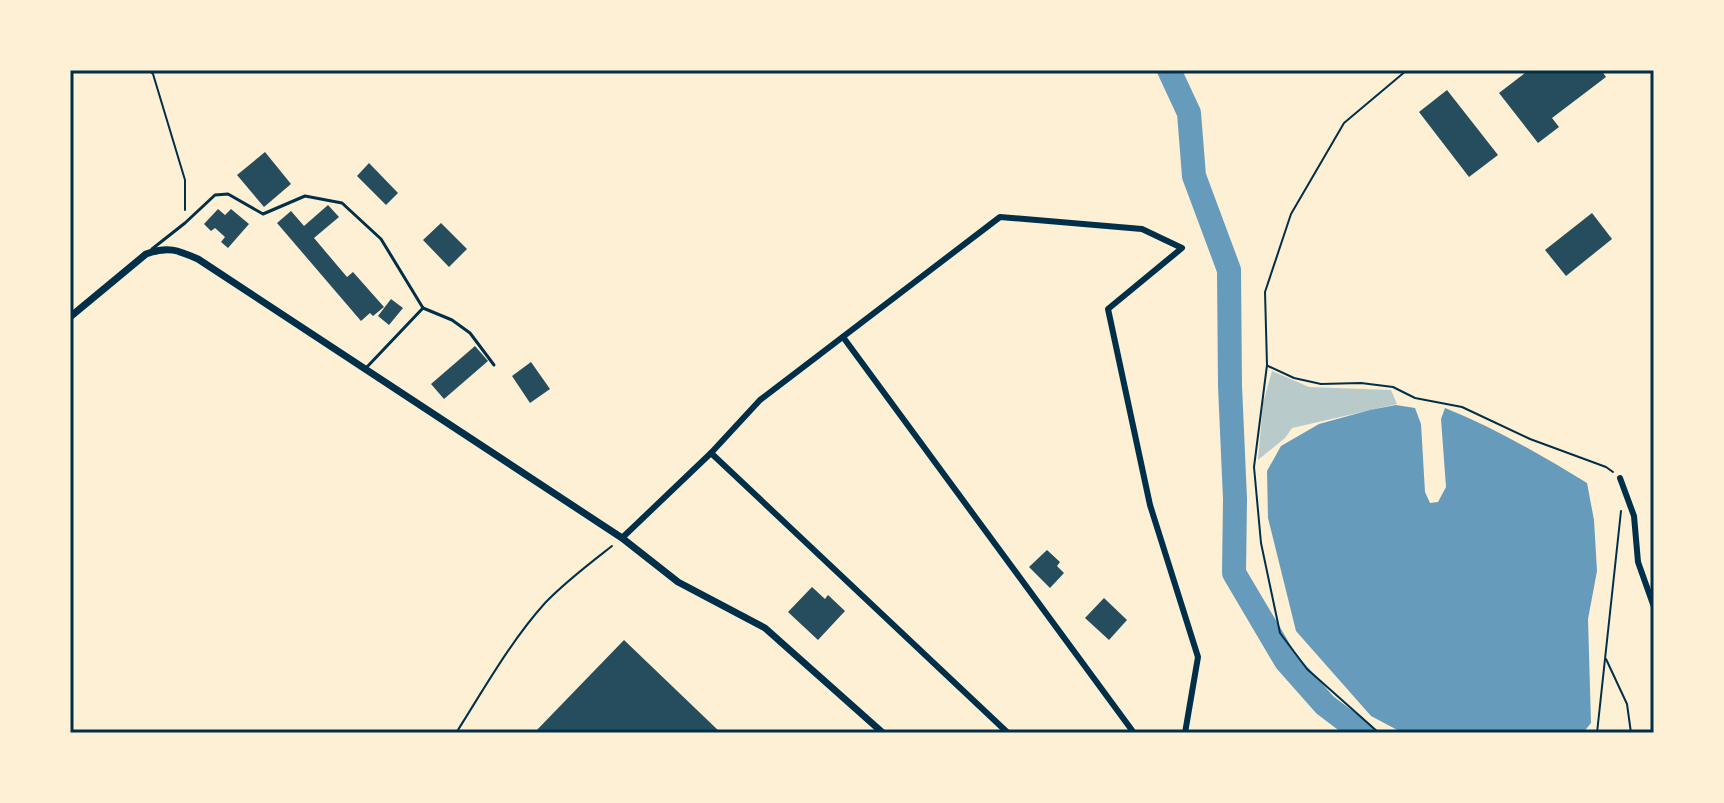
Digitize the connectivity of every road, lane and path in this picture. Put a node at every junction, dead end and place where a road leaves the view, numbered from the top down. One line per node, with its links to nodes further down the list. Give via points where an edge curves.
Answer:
1 (149, 70): 3 (path, via 185,180)
2 (1407, 70): 9 (path, via 1344,123 1291,214 1265,292)
3 (185, 223): 4 (lane); 5 (lane, via 215,195 228,194 263,214 305,196 342,203 381,239)
4 (146, 254): 6 (street); 10 (street, via 171,249 198,259)
5 (423, 308): 8 (lane, via 470,333); 10 (lane)
6 (70, 317)
7 (843, 337): 11 (street, via 760,400); 20 (street); 21 (street, via 1000,217 1142,229 1182,248 1108,309 1150,505 1198,657)
8 (494, 365)
9 (1267, 365): 12 (path, via 1321,384 1393,387 1415,398 1462,407 1606,467); 22 (path, via 1254,467 1261,543 1280,633 1307,669)
10 (366, 369): 14 (street)
11 (711, 453): 14 (street); 19 (street)
12 (1620, 478): 15 (street, via 1634,516 1638,562)
13 (1621, 510): 16 (path)
14 (622, 538): 17 (path, via 546,603); 18 (street, via 678,582 765,628)
15 (1654, 607)
16 (1606, 658): 23 (path); 24 (path, via 1627,704)
17 (456, 733)
18 (883, 733)
19 (1008, 733)
20 (1134, 733)
21 (1185, 733)
22 (1379, 733)
23 (1597, 733)
24 (1631, 733)

